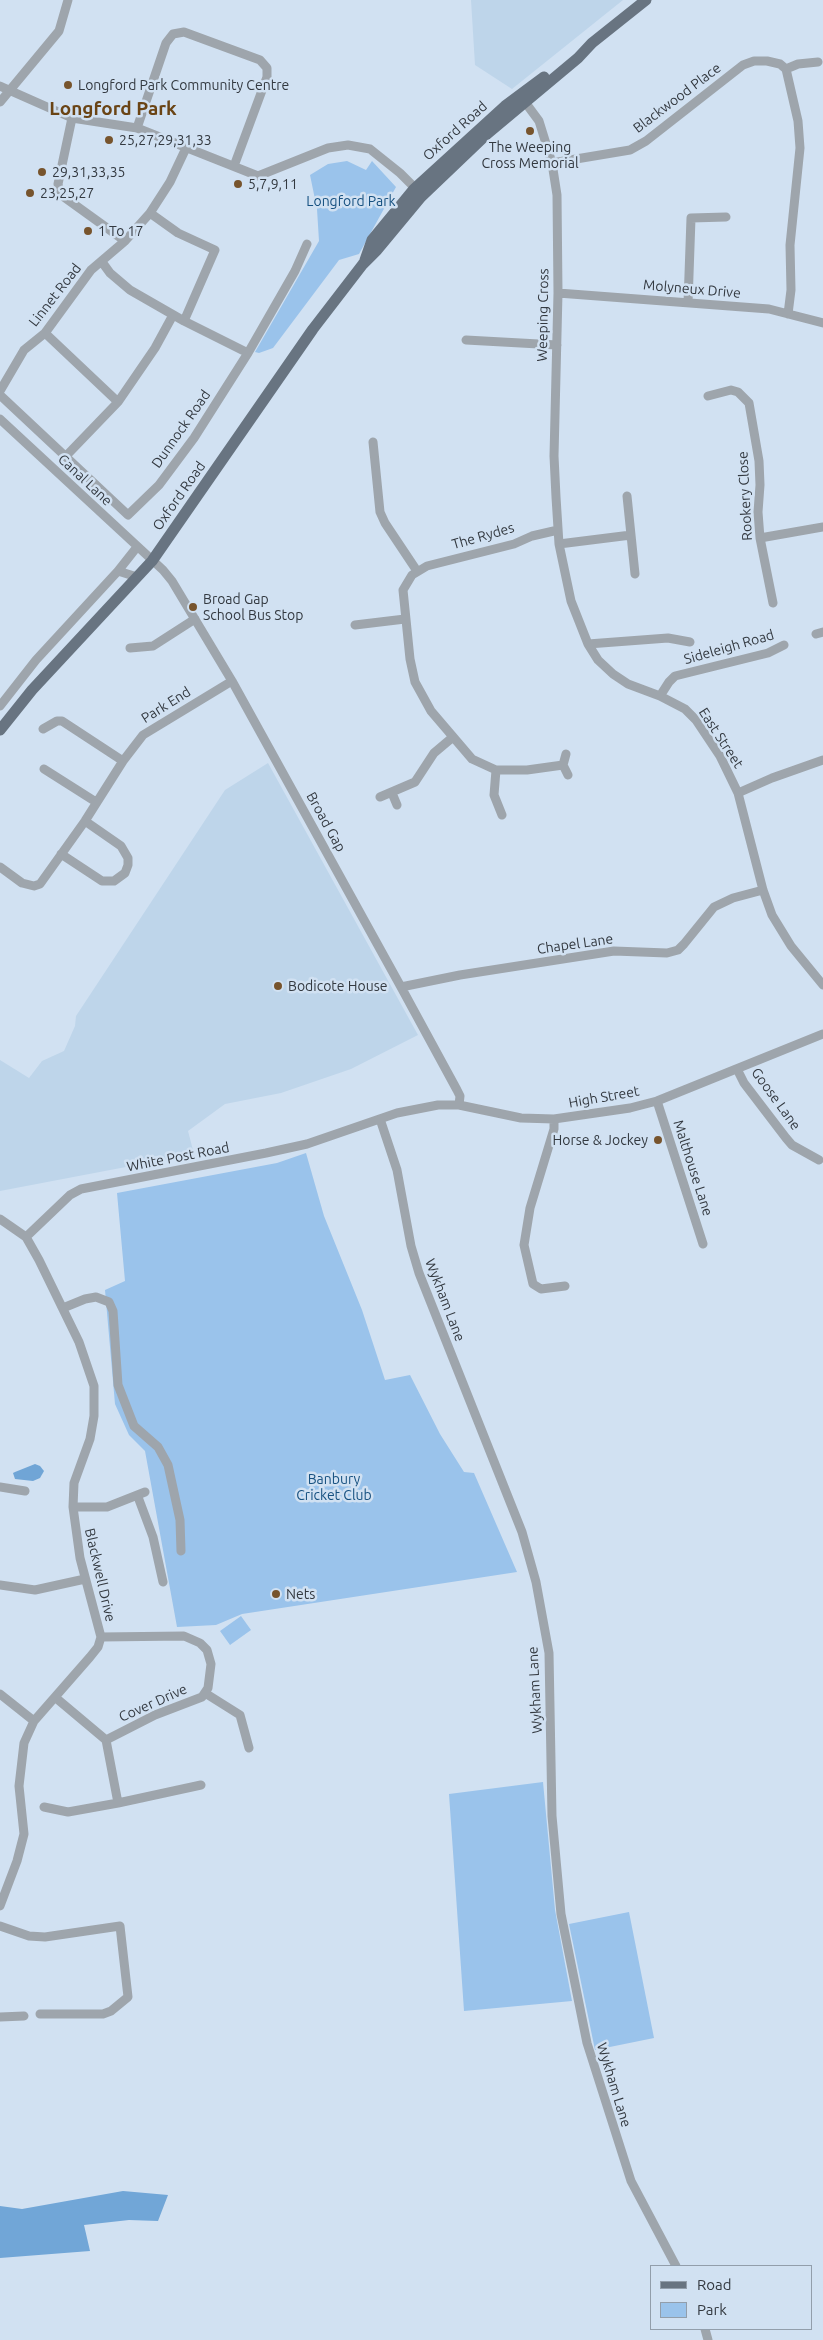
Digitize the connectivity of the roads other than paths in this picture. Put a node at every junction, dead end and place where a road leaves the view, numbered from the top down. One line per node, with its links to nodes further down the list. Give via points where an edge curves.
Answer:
1 (68, 0): 6 (street, via 60,30)
2 (646, 0): 7 (main road, Oxford Road, via 592,43 574,52)
3 (818, 62): 4 (street)
4 (786, 69): 12 (street, Blackwood Place, via 767,61 743,65 630,150); 22 (street, via 798,120 800,148 790,246)
5 (0, 86): 6 (street)
6 (10, 90): 8 (street); 9 (street)
7 (523, 99): 12 (street, Weeping Cross, via 539,121); 14 (main road, Oxford Road)
8 (0, 102)
9 (72, 118): 10 (street); 17 (street, via 58,184 60,192)
10 (137, 128): 11 (street); 13 (street, via 166,43 173,34 184,32 260,60 267,68 267,77)
11 (187, 146): 13 (street); 15 (street, Linnet Road, via 170,182)
12 (552, 163): 20 (street, Weeping Cross, via 556,195)
13 (234, 166): 14 (street, via 258,176 328,148 348,144 370,149)
14 (418, 192): 44 (main road, Oxford Road, via 372,240 363,264 313,329)
15 (150, 213): 17 (street, Linnet Road); 24 (street, via 178,233 215,250)
16 (726, 217): 21 (street, via 691,218)
17 (125, 241): 19 (street, Linnet Road)
18 (307, 244): 29 (street, Dunnock Road)
19 (102, 262): 23 (street, via 130,290); 26 (street, Linnet Road, via 91,270)
20 (558, 293): 21 (street, Molyneux Drive); 28 (street, Weeping Cross)
21 (688, 303): 22 (street, Molyneux Drive)
22 (788, 314): 25 (street, Molyneux Drive)
23 (173, 315): 24 (street); 33 (street)
24 (184, 321): 29 (street)
25 (823, 322)
26 (45, 333): 30 (street, Linnet Road, via 24,350); 33 (street)
27 (466, 340): 28 (street)
28 (557, 345): 39 (street, Weeping Cross, via 554,456)
29 (248, 353): 36 (street, Dunnock Road, via 194,438 159,485 128,515)
30 (0, 391)
31 (0, 395): 36 (street)
32 (708, 396): 41 (street, Rookery Close, via 731,390 749,403 759,461)
33 (118, 402): 36 (street)
34 (0, 419): 43 (street, Canal Lane)
35 (373, 442): 46 (street, via 380,512)
36 (66, 456)
37 (627, 496): 40 (street)
38 (823, 527): 41 (street)
39 (558, 530): 42 (street, Weeping Cross); 46 (street, The Rydes)
40 (631, 535): 42 (street); 47 (street)
41 (760, 538): 49 (street, Rookery Close)
42 (559, 544): 54 (street, East Street, via 571,601)
43 (137, 547): 44 (street, Canal Lane); 45 (street)
44 (152, 561): 48 (main road, Oxford Road); 50 (street, Broad Gap, via 172,581)
45 (118, 571): 48 (street); 59 (street, via 36,660)
46 (417, 571): 51 (street, via 407,581 404,590)
47 (635, 574)
48 (137, 578): 61 (main road, Oxford Road, via 56,663)
49 (773, 603)
50 (195, 619): 56 (street, via 153,646); 57 (street, Broad Gap)
51 (405, 619): 52 (street); 62 (street, via 415,682 431,711)
52 (355, 624)
53 (690, 642): 54 (street, via 668,638)
54 (588, 644): 58 (street, East Street, via 598,660 613,674 628,684)
55 (784, 645): 58 (street, Sideleigh Road, via 768,653 675,676)
56 (130, 648)
57 (232, 681): 65 (street, Park End, via 150,730); 81 (street, Broad Gap)
58 (660, 696): 71 (street, East Street, via 685,709 696,720 720,756)
59 (0, 706)
60 (43, 729): 65 (street, via 62,721)
61 (0, 730)
62 (453, 738): 68 (street, via 472,758); 70 (street, via 434,753 415,782)
63 (566, 754): 66 (street)
64 (823, 760): 71 (street)
65 (123, 761): 73 (street, Park End)
66 (563, 765): 68 (street); 69 (street)
67 (44, 769): 73 (street)
68 (496, 770): 75 (street, via 494,795)
69 (568, 775)
70 (392, 793): 72 (street); 74 (street)
71 (738, 793): 79 (street, East Street)
72 (380, 798)
73 (96, 802): 76 (street, Park End)
74 (397, 806)
75 (502, 815)
76 (85, 821): 77 (street, Park End); 77 (street, via 121,846 128,858 125,872 114,881 102,881)
77 (61, 854): 78 (street, Park End, via 44,880 34,886 22,883)
78 (0, 867)
79 (762, 890): 80 (street, East Street, via 780,930); 81 (street, Chapel Lane, via 714,907 678,950 667,953 614,951)
80 (823, 984)
81 (401, 987): 85 (street, Broad Gap, via 460,1096)
82 (823, 1034): 83 (street, High Street)
83 (737, 1069): 84 (street, High Street); 88 (street, Goose Lane, via 744,1083 792,1145)
84 (657, 1101): 87 (street, High Street); 91 (street, Malthouse Lane)
85 (459, 1105): 86 (street, High Street, via 414,1108); 87 (street, High Street, via 521,1118)
86 (380, 1119): 90 (street, White Post Road, via 282,1150 81,1189 70,1195); 117 (street, Wykham Lane, via 397,1170 419,1273 522,1532 536,1582 549,1652 552,1816 561,1914 587,2043 630,2181)
87 (554, 1119): 92 (street, via 554,1129 530,1208 524,1245 533,1284 541,1289)
88 (819, 1160)
89 (0, 1219): 90 (street)
90 (26, 1237): 93 (street, Blackwell Drive)
91 (703, 1244)
92 (565, 1286)
93 (63, 1308): 97 (street, Blackwell Drive, via 94,1386 94,1416 90,1439 74,1483); 98 (street, via 96,1297 109,1302 113,1312 118,1385 134,1426 158,1448 168,1465 180,1520)
94 (1, 1488): 95 (street); 96 (street)
95 (25, 1491)
96 (0, 1499)
97 (73, 1507): 99 (street, Blackwell Drive); 100 (street, via 107,1506 141,1495)
98 (181, 1551)
99 (85, 1579): 101 (street, via 35,1590); 102 (street, Blackwell Drive)
100 (162, 1582)
101 (0, 1586)
102 (101, 1637): 103 (street, Cover Drive, via 170,1635 194,1638 207,1650 211,1664 211,1677); 105 (street, Blackwell Drive, via 94,1652)
103 (204, 1693): 107 (street, Cover Drive, via 202,1697 155,1715); 108 (street, via 240,1715)
104 (0, 1694): 106 (street)
105 (56, 1698): 106 (street, Blackwell Drive); 107 (street)
106 (34, 1721): 112 (street, Blackwell Drive, via 24,1743 21,1760 24,1834)
107 (106, 1740): 110 (street)
108 (250, 1748)
109 (200, 1785): 110 (street)
110 (118, 1803): 111 (street, via 68,1812)
111 (44, 1807)
112 (0, 1906)
113 (0, 1926): 114 (street, via 29,1936 120,1926 128,1997 103,2014)
114 (40, 2014)
115 (24, 2016): 116 (street)
116 (0, 2017)
117 (675, 2265)

